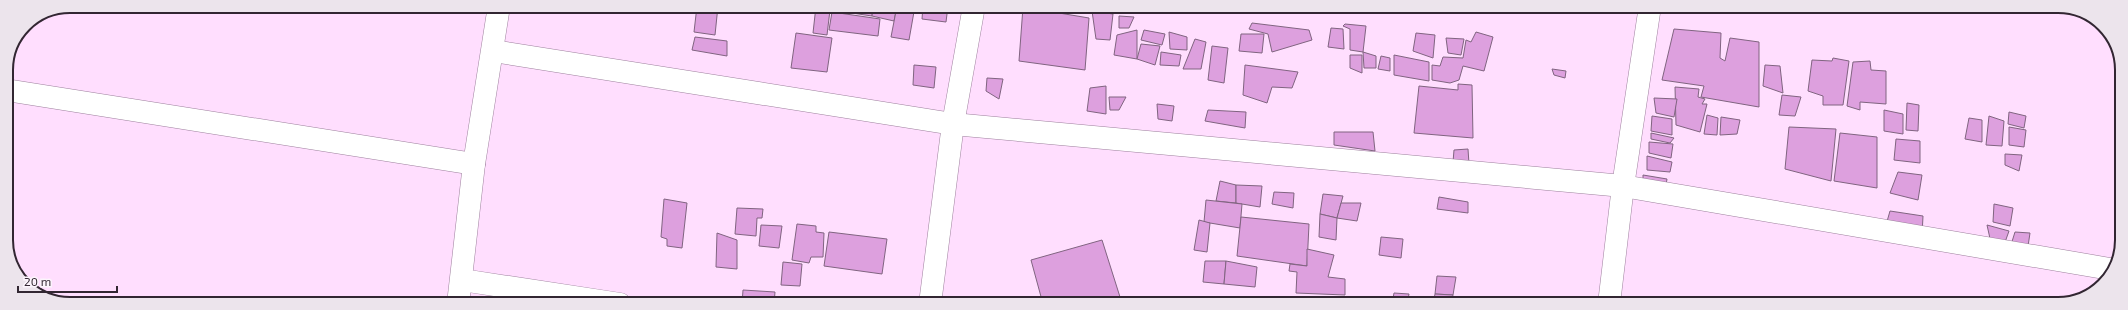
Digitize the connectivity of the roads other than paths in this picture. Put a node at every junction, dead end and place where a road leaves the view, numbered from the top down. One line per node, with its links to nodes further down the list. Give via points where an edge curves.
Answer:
1 (498, 13): 4 (street)
2 (973, 13): 6 (street)
3 (1649, 13): 8 (street)
4 (493, 51): 6 (street); 7 (street)
5 (13, 91): 7 (street)
6 (953, 124): 8 (street); 13 (street)
7 (474, 164): 10 (street)
8 (1623, 186): 9 (street); 14 (street)
9 (2107, 269)
10 (462, 280): 11 (street); 12 (street)
11 (459, 297)
12 (574, 297)
13 (931, 297)
14 (1610, 297)

